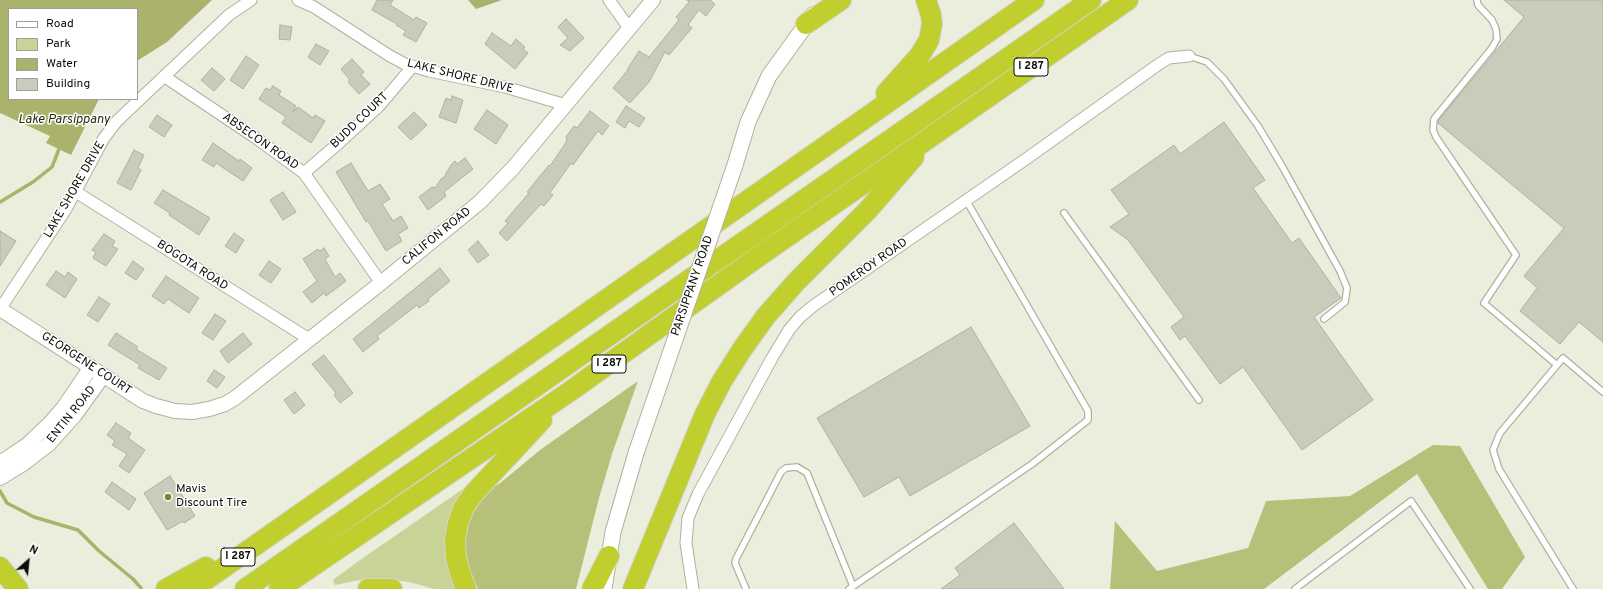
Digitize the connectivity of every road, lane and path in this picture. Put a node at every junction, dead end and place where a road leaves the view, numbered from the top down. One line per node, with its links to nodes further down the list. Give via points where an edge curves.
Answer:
1 (251, 0): 16 (street, LAKE SHORE DRIVE, via 229,15)
2 (298, 0): 15 (street, LAKE SHORE DRIVE, via 314,7 390,56)
3 (609, 0): 13 (street)
4 (653, 0): 13 (street, CALIFON ROAD)
5 (824, 0): 12 (main road, PARSIPPANY ROAD)
6 (841, 0): 12 (highway)
7 (926, 0): 18 (highway, via 932,19 929,40 920,55)
8 (1034, 0): 18 (highway, I 287)
9 (1091, 0): 44 (highway)
10 (1128, 0): 19 (highway, I 287)
11 (1477, 0): 28 (lane, via 1478,5 1492,20 1497,39 1434,119 1433,130 1516,255 1484,303)
12 (806, 24): 38 (main road, PARSIPPANY ROAD, bridge, via 769,76 748,122 636,453)
13 (629, 28): 17 (street, CALIFON ROAD)
14 (1189, 56): 22 (street, POMEROY ROAD, via 1169,58 1159,64); 26 (lane, via 1207,62 1224,79 1258,126 1340,271 1347,288 1345,302)
15 (413, 66): 17 (street, LAKE SHORE DRIVE, via 505,87); 20 (street, BUDD COURT, via 378,106)
16 (165, 77): 20 (street, ABSECON ROAD); 21 (street, LAKE SHORE DRIVE, via 117,121 104,138)
17 (566, 105): 24 (street, CALIFON ROAD, via 513,168 480,202)
18 (863, 118): 37 (highway, I 287)
19 (935, 134): 31 (highway, I 287); 51 (highway, via 868,210 796,282 766,316 743,348 705,414)
20 (304, 172): 24 (street, ABSECON ROAD)
21 (76, 192): 25 (street, LAKE SHORE DRIVE); 27 (street, BOGOTA ROAD)
22 (966, 200): 40 (lane, via 1088,412 1088,420 1032,464); 52 (street, POMEROY ROAD, via 813,306 789,330 698,494 688,518 686,543)
23 (1064, 213): 33 (lane)
24 (381, 283): 27 (street, CALIFON ROAD)
25 (0, 309): 29 (street, GEORGENE COURT)
26 (1324, 319)
27 (309, 340): 34 (street, CALIFON ROAD, via 225,404 192,412)
28 (1556, 365): 32 (lane, via 1563,358); 56 (lane, via 1500,433 1493,450 1499,469)
29 (91, 367): 30 (street, GEORGENE COURT); 35 (street, ENTIN ROAD, via 50,423 27,445)
30 (103, 376): 34 (street, GEORGENE COURT, via 143,401); 36 (street, ENTIN ROAD, via 75,415 48,445)
31 (569, 392): 45 (highway, I 287); 48 (highway, via 474,493 464,507 458,523 456,557)
32 (1603, 392)
33 (1199, 400)
34 (175, 411)
35 (0, 463)
36 (0, 478)
37 (284, 526): 42 (highway); 43 (highway, I 287)
38 (608, 556): 49 (highway); 50 (main road, PARSIPPANY ROAD)
39 (0, 567): 41 (highway)
40 (851, 587): 53 (lane, via 807,473 797,467 786,468 781,472 736,560)
41 (18, 589)
42 (166, 589)
43 (193, 589)
44 (245, 589)
45 (279, 589)
46 (368, 589): 47 (highway)
47 (392, 589)
48 (466, 589)
49 (592, 589)
50 (604, 589)
51 (633, 589)
52 (693, 589)
53 (746, 589)
54 (1296, 589): 55 (lane, via 1411,501)
55 (1470, 589)
56 (1573, 589)

